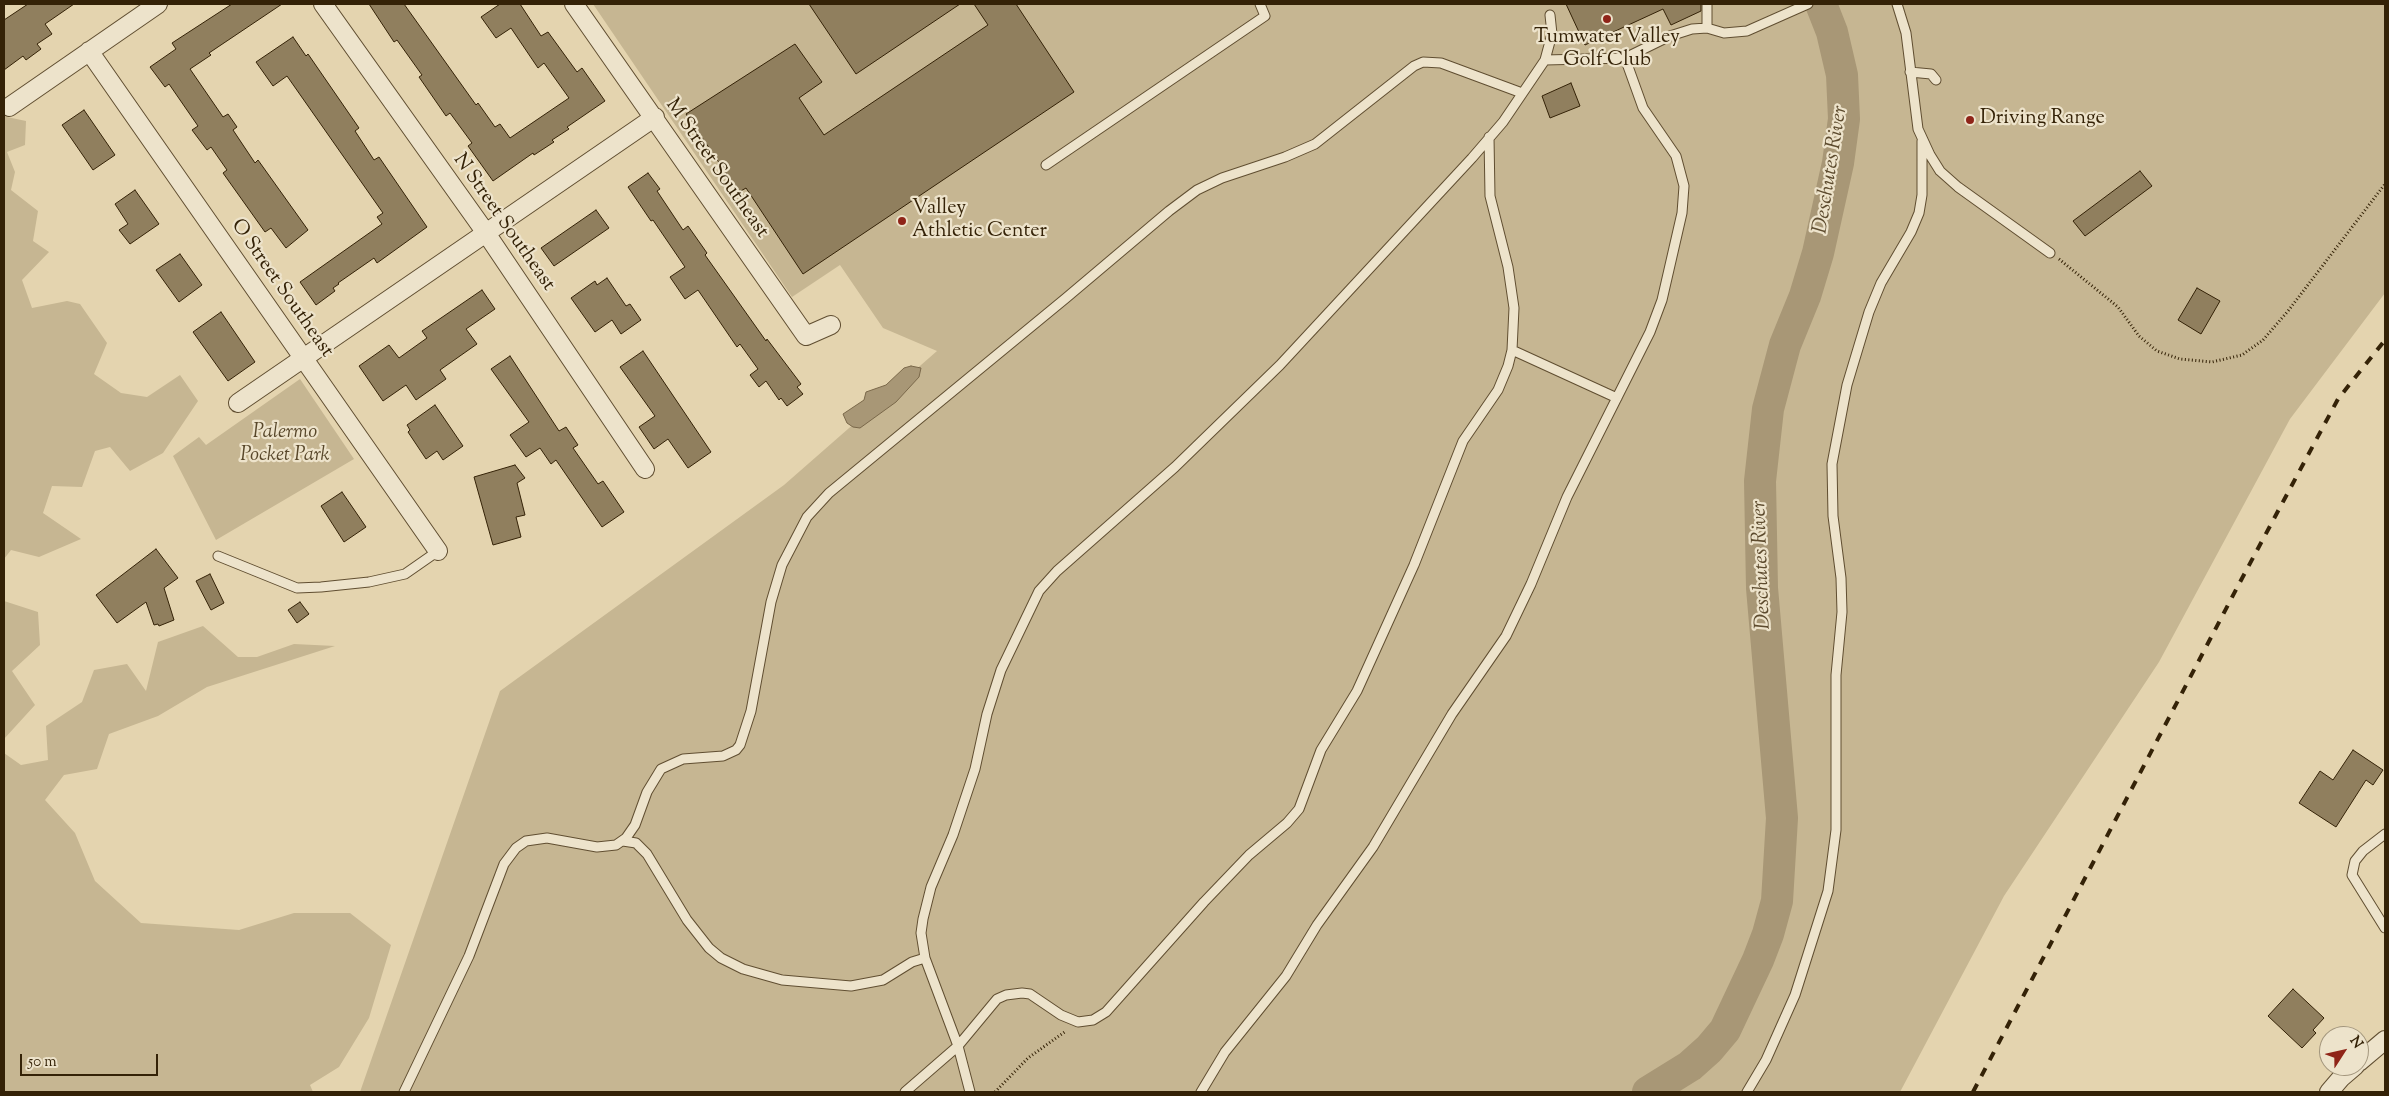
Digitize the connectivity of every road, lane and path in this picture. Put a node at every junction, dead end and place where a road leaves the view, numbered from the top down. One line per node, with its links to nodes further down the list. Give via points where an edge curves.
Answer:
1 (158, 4): 10 (street)
2 (323, 4): 22 (street, N Street Southeast)
3 (574, 4): 17 (street, M Street Southeast)
4 (1260, 4): 20 (lane, via 1265,16)
5 (1707, 4): 9 (lane)
6 (1808, 4): 9 (lane, via 1747,31 1724,33)
7 (1897, 4): 13 (lane, via 1906,33)
8 (1550, 15): 12 (lane, via 1552,34)
9 (1707, 28): 11 (lane, via 1670,36)
10 (89, 51): 16 (street); 26 (street, O Street Southeast)
11 (1625, 58): 12 (lane); 27 (lane, via 1643,108 1676,156 1684,186 1682,213 1662,300)
12 (1545, 60): 15 (lane)
13 (1910, 72): 14 (lane, via 1930,74); 19 (lane)
14 (1936, 80)
15 (1522, 92): 18 (lane); 33 (lane, via 1441,63 1423,62 1315,144 1222,178 1189,194 829,493 807,517 788,550 776,584 758,679 740,745 722,756 683,759 661,769 650,785 635,825)
16 (9, 107)
17 (655, 117): 22 (street); 24 (street, M Street Southeast, via 806,336)
18 (1489, 137): 25 (lane, via 1490,196 1508,267 1514,308); 35 (lane, via 1280,365 1175,467 1057,571 1039,591 1001,670 975,769 953,835 931,886 921,933)
19 (1922, 141): 23 (lane, via 1940,171 1958,187); 46 (lane, via 1919,213 1869,312 1847,385 1832,464 1833,516 1838,541 1842,612 1836,675 1836,830 1828,891 1795,995 1766,1060)
20 (1046, 166)
21 (2385, 184): 23 (path, via 2263,340 2242,355 2212,362 2180,359 2157,351 2139,336 2118,308 2069,265)
22 (486, 233): 26 (street); 29 (street, N Street Southeast)
23 (2050, 253)
24 (831, 325)
25 (1512, 350): 27 (lane); 36 (lane, via 1498,390 1463,441 1414,565 1357,691 1321,750 1299,809 1204,902 1114,1005 1100,1017)
26 (303, 358): 28 (street); 30 (street, O Street Southeast)
27 (1617, 398): 45 (lane, via 1567,497 1506,636 1452,714 1373,847 1317,925 1286,976 1225,1052)
28 (238, 403)
29 (645, 469)
30 (438, 551): 31 (lane, via 405,574 369,582 297,588)
31 (218, 556)
32 (2385, 834): 34 (lane, via 2355,861 2352,874)
33 (623, 841): 35 (lane, via 636,843 647,854 687,920 709,948 743,970 782,980 851,986 884,980 912,962); 41 (lane, via 612,847 601,847 555,839 535,840 521,844 512,853 498,877 469,956)
34 (2385, 928)
35 (926, 958): 38 (lane)
36 (1085, 1021): 38 (lane, via 1078,1022 1061,1015 1026,993 1006,994 997,999); 44 (path, via 1044,1045)
37 (2385, 1040): 39 (street)
38 (958, 1046): 42 (lane); 43 (lane)
39 (2369, 1054)
40 (2343, 1076): 47 (street)
41 (404, 1092)
42 (905, 1092)
43 (970, 1092)
44 (995, 1092)
45 (1201, 1092)
46 (1747, 1092)
47 (2329, 1092)

